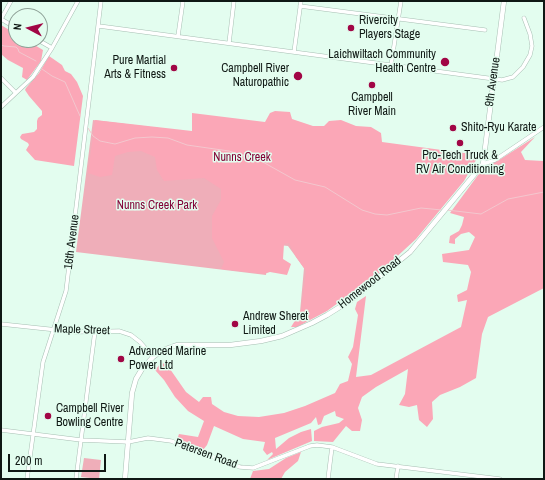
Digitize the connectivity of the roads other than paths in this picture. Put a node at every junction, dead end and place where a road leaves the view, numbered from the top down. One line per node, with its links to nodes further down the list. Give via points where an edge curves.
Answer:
1 (11, 1): 11 (street)
2 (78, 1): 17 (street)
3 (101, 1): 12 (street, 16th Avenue)
4 (183, 1): 14 (street)
5 (234, 1): 15 (street)
6 (401, 1): 9 (street)
7 (504, 1): 21 (main road, 9th Avenue)
8 (300, 3): 9 (street); 18 (street)
9 (399, 18): 13 (street); 19 (street)
10 (524, 18): 21 (street, via 531,38 529,58 513,77)
11 (1, 19)
12 (98, 26): 14 (street); 27 (street, 16th Avenue, via 66,291)
13 (485, 30)
14 (178, 36): 15 (street)
15 (229, 43): 18 (street)
16 (48, 46): 17 (street)
17 (52, 48): 22 (street, via 33,77)
18 (294, 52): 19 (street)
19 (392, 65): 21 (street)
20 (1, 78): 22 (street)
21 (494, 79): 25 (main road, 9th Avenue)
22 (16, 93): 23 (street)
23 (1, 107)
24 (544, 127): 25 (street, Homewood Road, via 495,160)
25 (483, 164): 29 (main road, Homewood Road, via 410,252 327,316 282,336 261,341 230,345 177,345)
26 (1, 324): 27 (street, Maple Street)
27 (53, 330): 28 (street, Maple Street); 31 (street, 16th Avenue, via 43,362)
28 (95, 332): 29 (street, Maple Street, via 119,331 131,335); 32 (street)
29 (153, 357): 33 (main road, via 136,379 132,392)
30 (1, 430): 31 (street, Petersen Road)
31 (33, 434): 32 (street, Petersen Road); 37 (street, 16th Avenue)
32 (82, 440): 33 (street, Petersen Road); 38 (street)
33 (128, 442): 34 (street, Petersen Road, via 148,438 171,440 240,467 253,468 310,446); 39 (main road)
34 (332, 447): 35 (street, Petersen Road, via 377,464); 40 (street)
35 (398, 466): 36 (street, Petersen Road); 41 (street)
36 (467, 474): 42 (street); 43 (street, Petersen Road)
37 (27, 479)
38 (76, 479)
39 (126, 479)
40 (328, 479)
41 (396, 479)
42 (466, 479)
43 (500, 479)

